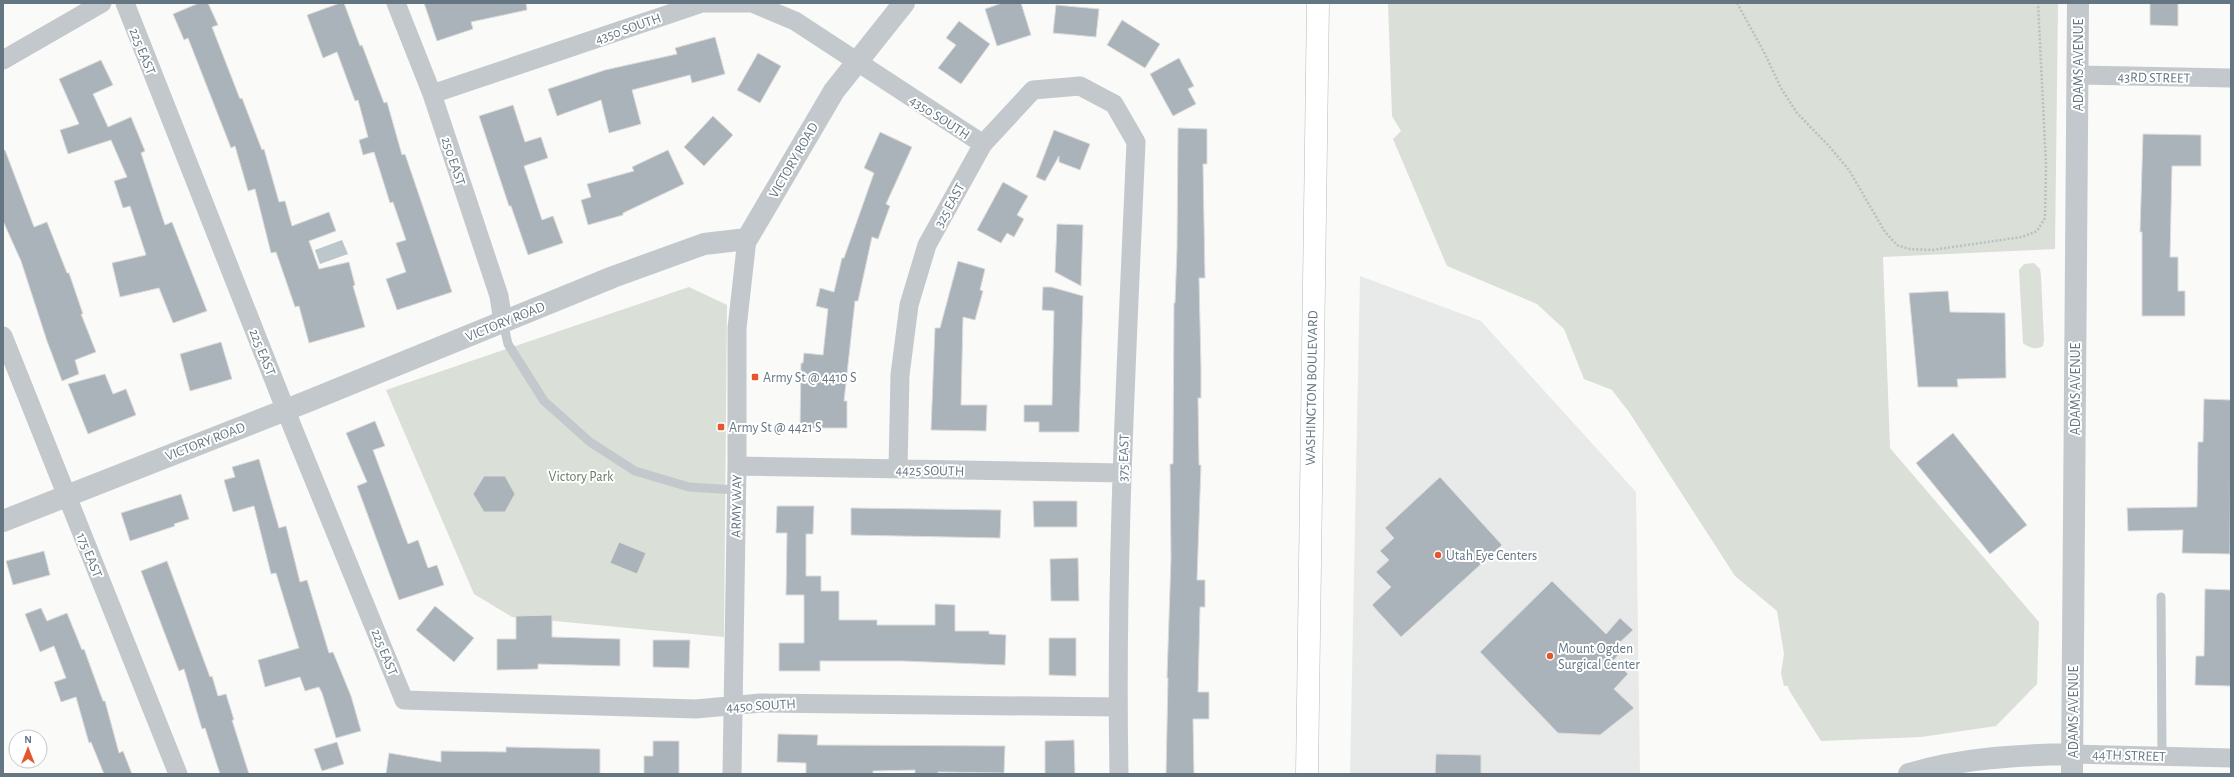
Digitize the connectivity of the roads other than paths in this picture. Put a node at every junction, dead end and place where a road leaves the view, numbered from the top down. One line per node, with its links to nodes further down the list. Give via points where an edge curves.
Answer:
1 (102, 3): 7 (street)
2 (124, 3): 17 (street, 225 EAST)
3 (396, 3): 11 (street, 250 EAST)
4 (904, 3): 8 (street, VICTORY ROAD)
5 (1318, 3): 34 (main road, WASHINGTON BOULEVARD)
6 (2078, 3): 9 (street, ADAMS AVENUE)
7 (3, 60)
8 (858, 64): 11 (street, 4350 SOUTH, via 795,21 752,3 702,3); 13 (street, 4350 SOUTH); 14 (street, VICTORY ROAD, via 834,91)
9 (2078, 75): 10 (street, 43RD STREET); 30 (street, ADAMS AVENUE)
10 (2231, 78)
11 (432, 94): 15 (street, 250 EAST, via 499,296)
12 (1136, 142): 13 (street, 325 EAST, via 1114,104 1080,86 1033,90); 20 (street, 375 EAST)
13 (983, 144): 19 (street, 325 EAST, via 927,245 909,306 900,375)
14 (747, 239): 15 (street, VICTORY ROAD, via 704,244 613,277); 18 (street, ARMY WAY, via 737,328)
15 (503, 322): 17 (street, VICTORY ROAD); 21 (lane, via 508,344 544,401 590,442 635,471 689,487)
16 (3, 336): 22 (street, 175 EAST)
17 (286, 410): 22 (street, VICTORY ROAD); 25 (street, 225 EAST)
18 (737, 466): 19 (street, 4425 SOUTH); 21 (street, ARMY WAY)
19 (898, 470): 20 (street, 4425 SOUTH)
20 (1122, 473): 27 (street, 375 EAST)
21 (736, 490): 26 (street, ARMY WAY)
22 (66, 496): 23 (street, VICTORY ROAD); 31 (street, 175 EAST)
23 (3, 521)
24 (2161, 597): 28 (lane)
25 (404, 700): 26 (street, 4450 SOUTH, via 696,709)
26 (734, 705): 27 (street, 4450 SOUTH, via 760,702); 32 (street, ARMY WAY)
27 (1118, 707): 33 (street, 375 EAST)
28 (2162, 756): 29 (street, 44TH STREET); 30 (street, 44TH STREET)
29 (2231, 758)
30 (2072, 764): 35 (street, 44TH STREET, via 2016,754)
31 (178, 774)
32 (732, 774)
33 (1119, 774)
34 (1307, 774)
35 (1909, 774)

